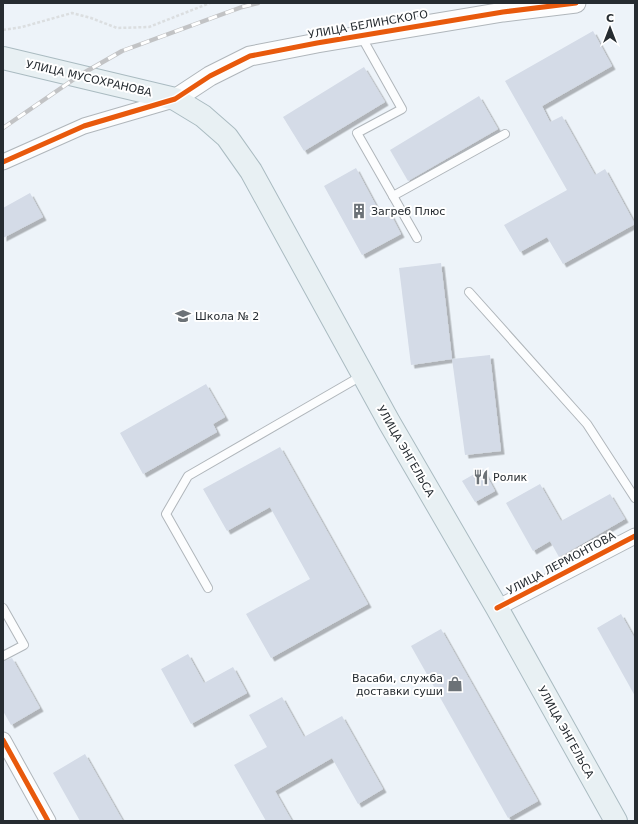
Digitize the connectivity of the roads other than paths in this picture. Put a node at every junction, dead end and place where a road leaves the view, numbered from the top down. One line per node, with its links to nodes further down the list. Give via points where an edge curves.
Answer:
1 (576, 3): 2 (street, УЛИЦА БЕЛИНСКОГО, via 503,12)
2 (360, 36): 4 (street, УЛИЦА БЕЛИНСКОГО, via 250,56 210,76); 7 (lane, via 402,109 357,133)
3 (3, 58): 4 (main road, УЛИЦА МУСОХРАНОВА)
4 (176, 99): 6 (street, via 84,126); 10 (main road, УЛИЦА ЭНГЕЛЬСА, via 204,116 227,137 251,171)
5 (505, 134): 7 (lane)
6 (3, 162)
7 (393, 196): 8 (lane)
8 (417, 238)
9 (469, 292): 11 (lane, via 587,424)
10 (364, 375): 13 (lane, via 188,476 166,514); 15 (main road, УЛИЦА ЭНГЕЛЬСА)
11 (635, 498)
12 (635, 536): 15 (street, УЛИЦА ЛЕРМОНТОВА)
13 (208, 588)
14 (3, 608): 16 (lane, via 24,645)
15 (497, 608): 19 (main road, УЛИЦА ЭНГЕЛЬСА)
16 (3, 656)
17 (3, 740): 18 (street)
18 (48, 821)
19 (616, 821)

